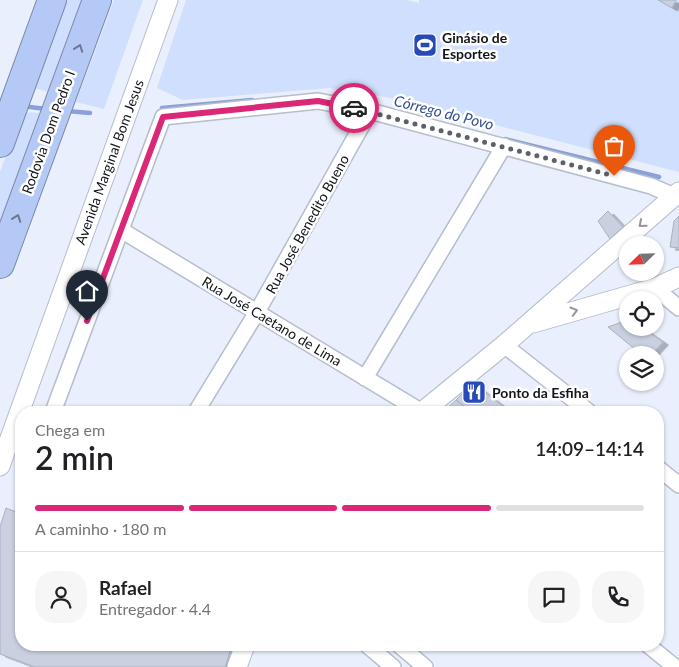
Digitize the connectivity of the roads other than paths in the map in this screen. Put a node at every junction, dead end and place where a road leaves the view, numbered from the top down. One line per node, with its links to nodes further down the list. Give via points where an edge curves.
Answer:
1 (52, 0): 5 (highway)
2 (97, 0): 9 (highway, Rodovia Dom Pedro I, one-way to 2)
3 (168, 0): 17 (street, Avenida Marginal Bom Jesus)
4 (370, 111): 6 (street); 8 (street, via 318,101 163,117); 13 (street, Rua José Benedito Bueno)
5 (2, 137)
6 (504, 146): 7 (street); 16 (street)
7 (677, 194): 14 (street, one-way to 14)
8 (121, 230): 13 (street, Rua José Caetano de Lima); 18 (street)
9 (0, 264)
10 (679, 277): 11 (street)
11 (655, 288): 12 (street); 14 (street, one-way to 11)
12 (679, 308)
13 (257, 312): 16 (street, Rua José Caetano de Lima); 19 (street, Rua José Benedito Bueno)
14 (527, 324): 15 (street)
15 (504, 345): 21 (street); 22 (street)
16 (366, 378): 20 (street, Rua José Caetano de Lima)
17 (22, 406)
18 (55, 406)
19 (200, 406)
20 (412, 406)
21 (429, 406)
22 (581, 406)
23 (15, 424): 24 (street, Avenida Marginal Bom Jesus)
24 (0, 466)
25 (664, 473): 26 (street)
26 (679, 485)
27 (242, 651): 31 (street)
28 (374, 651): 32 (street)
29 (406, 651): 33 (street)
30 (655, 651): 34 (street)
31 (237, 667)
32 (393, 667)
33 (425, 667)
34 (675, 667)

